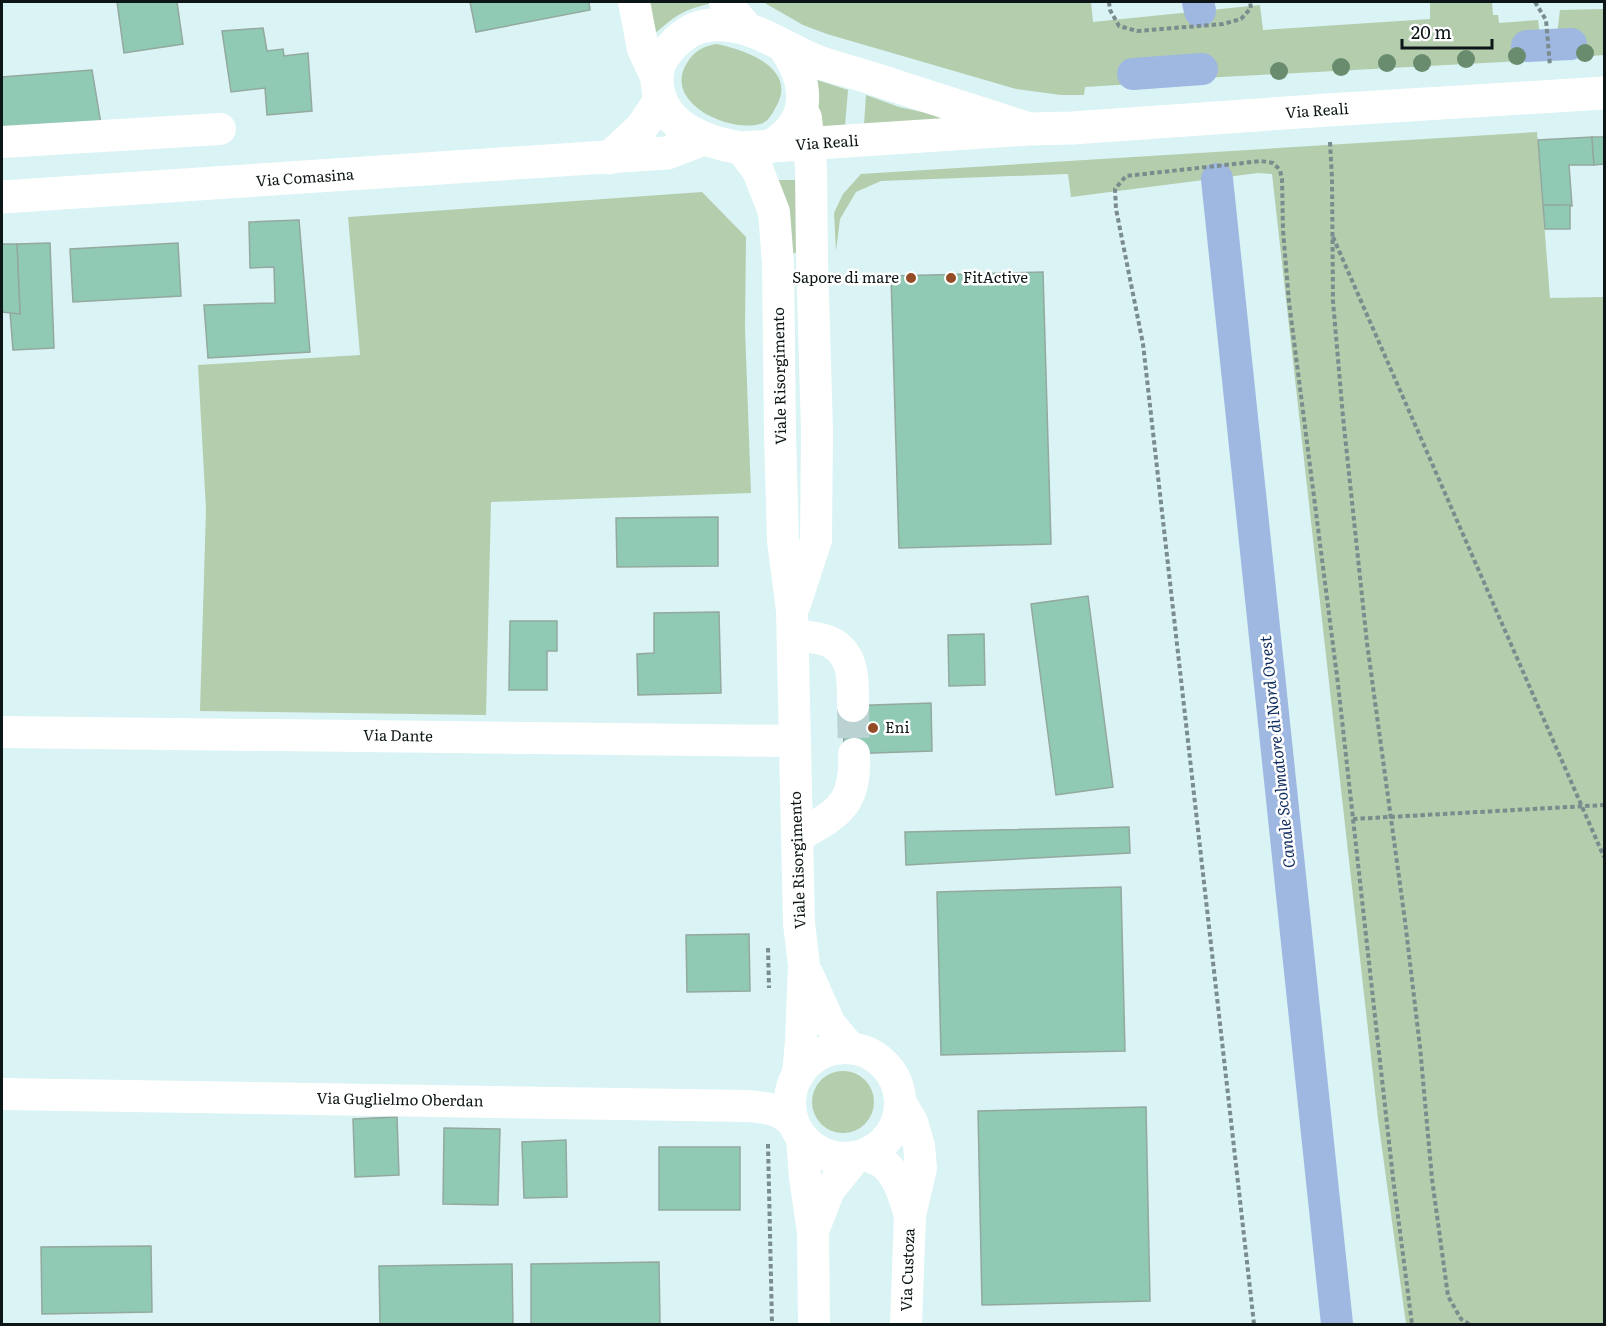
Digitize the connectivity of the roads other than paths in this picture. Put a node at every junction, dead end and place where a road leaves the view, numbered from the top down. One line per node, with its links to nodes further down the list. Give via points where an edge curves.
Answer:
1 (634, 2): 5 (street, via 643,48)
2 (724, 2): 3 (street)
3 (747, 28): 4 (main road); 5 (main road, via 710,25 680,38 660,61)
4 (784, 47): 7 (main road, via 798,70); 9 (main road, Via Reali, via 821,63)
5 (658, 88): 10 (main road, via 671,116); 14 (main road, via 642,127)
6 (1605, 93): 9 (main road, Via Reali)
7 (804, 101): 12 (main road, via 792,130 782,140); 13 (street, Viale Risorgimento)
8 (220, 129): 11 (street)
9 (1029, 129): 13 (main road, Via Reali)
10 (704, 139): 12 (main road); 14 (main road, via 667,153)
11 (2, 142)
12 (755, 148): 13 (main road, Via Reali); 16 (street, Viale Risorgimento, via 758,171 774,212 783,541)
13 (819, 151): 16 (street, Viale Risorgimento, via 812,260 816,540)
14 (609, 158): 15 (main road, Via Comasina)
15 (2, 197)
16 (793, 623): 17 (street, via 841,648 853,676); 19 (street, Viale Risorgimento)
17 (853, 705)
18 (2, 732): 19 (street, Via Dante)
19 (795, 741): 21 (street, Viale Risorgimento)
20 (854, 753): 21 (street, via 853,785 847,799 829,818)
21 (797, 837): 22 (street, Viale Risorgimento)
22 (804, 965): 23 (street, via 831,1024); 24 (street)
23 (850, 1048): 24 (street, via 820,1054); 26 (street, via 866,1052 891,1072)
24 (798, 1075): 27 (street, via 790,1106)
25 (2, 1094): 27 (street, Via Guglielmo Oberdan, via 747,1106 784,1114)
26 (900, 1102): 28 (street, via 891,1134); 29 (street, via 912,1122 921,1168)
27 (798, 1130): 28 (street, via 812,1148 825,1155); 30 (street)
28 (860, 1156): 29 (street, via 883,1163 893,1174); 30 (street, via 829,1190)
29 (910, 1215): 32 (street, Via Custoza)
30 (813, 1232): 31 (street)
31 (814, 1324)
32 (906, 1324)

